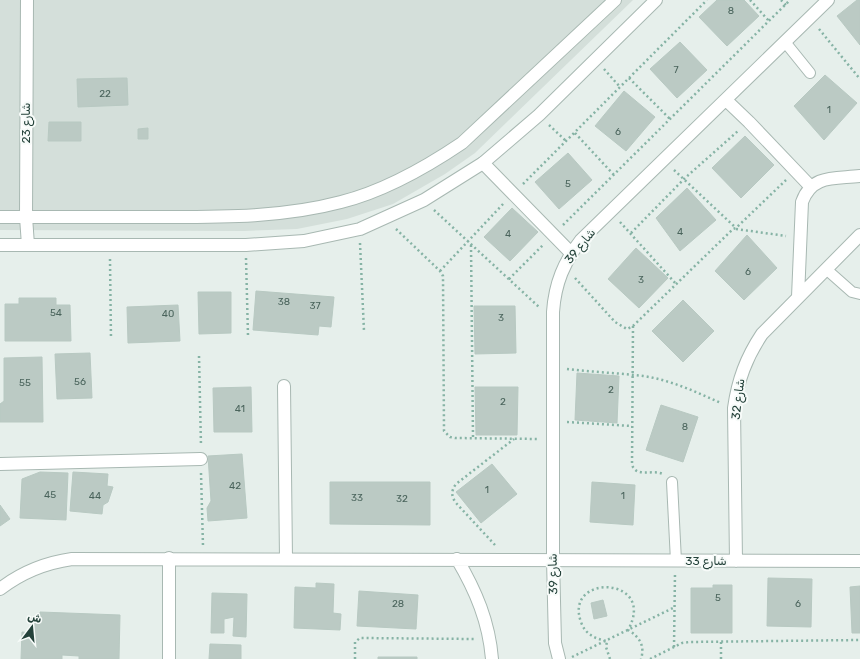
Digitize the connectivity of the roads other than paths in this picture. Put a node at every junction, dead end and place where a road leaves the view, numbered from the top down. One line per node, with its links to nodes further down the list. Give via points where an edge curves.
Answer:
1 (27, 0): 12 (street, شارع 23)
2 (615, 0): 12 (street, via 462,143 428,165 374,192 298,212 209,217)
3 (656, 0): 8 (street, via 539,115)
4 (828, 0): 5 (street, شارع 39)
5 (785, 42): 6 (lane); 7 (street, شارع 39)
6 (810, 73)
7 (726, 100): 10 (street); 16 (street, شارع 39, via 581,240)
8 (483, 163): 15 (street, via 424,200 386,219 360,229 304,242 246,245); 16 (street)
9 (860, 176): 10 (street, via 826,179)
10 (811, 187): 19 (street, via 802,202)
11 (0, 217): 12 (street)
12 (26, 217): 15 (street, شارع 23)
13 (860, 235): 17 (street, شارع 32)
14 (0, 245): 15 (street)
15 (28, 245)
16 (571, 253): 27 (street, شارع 39, via 563,266 554,296)
17 (826, 269): 18 (lane, via 852,292); 19 (street, شارع 32)
18 (860, 294)
19 (798, 297): 29 (street, شارع 32, via 762,334 751,350 740,375 734,408)
20 (284, 386): 25 (street)
21 (201, 459): 22 (street)
22 (0, 464)
23 (672, 482): 28 (lane)
24 (169, 558): 25 (street, شارع 33); 31 (street, شارع 33, via 72,559 52,562 16,577); 32 (street)
25 (286, 558): 26 (street, شارع 33)
26 (457, 559): 27 (street, شارع 33); 33 (street, via 483,611)
27 (553, 559): 28 (street, شارع 33); 34 (street, شارع 39, via 555,643)
28 (676, 561): 29 (street, شارع 33)
29 (736, 561): 30 (street, شارع 33)
30 (860, 562)
31 (0, 590)
32 (169, 659)
33 (492, 659)
34 (559, 659)

